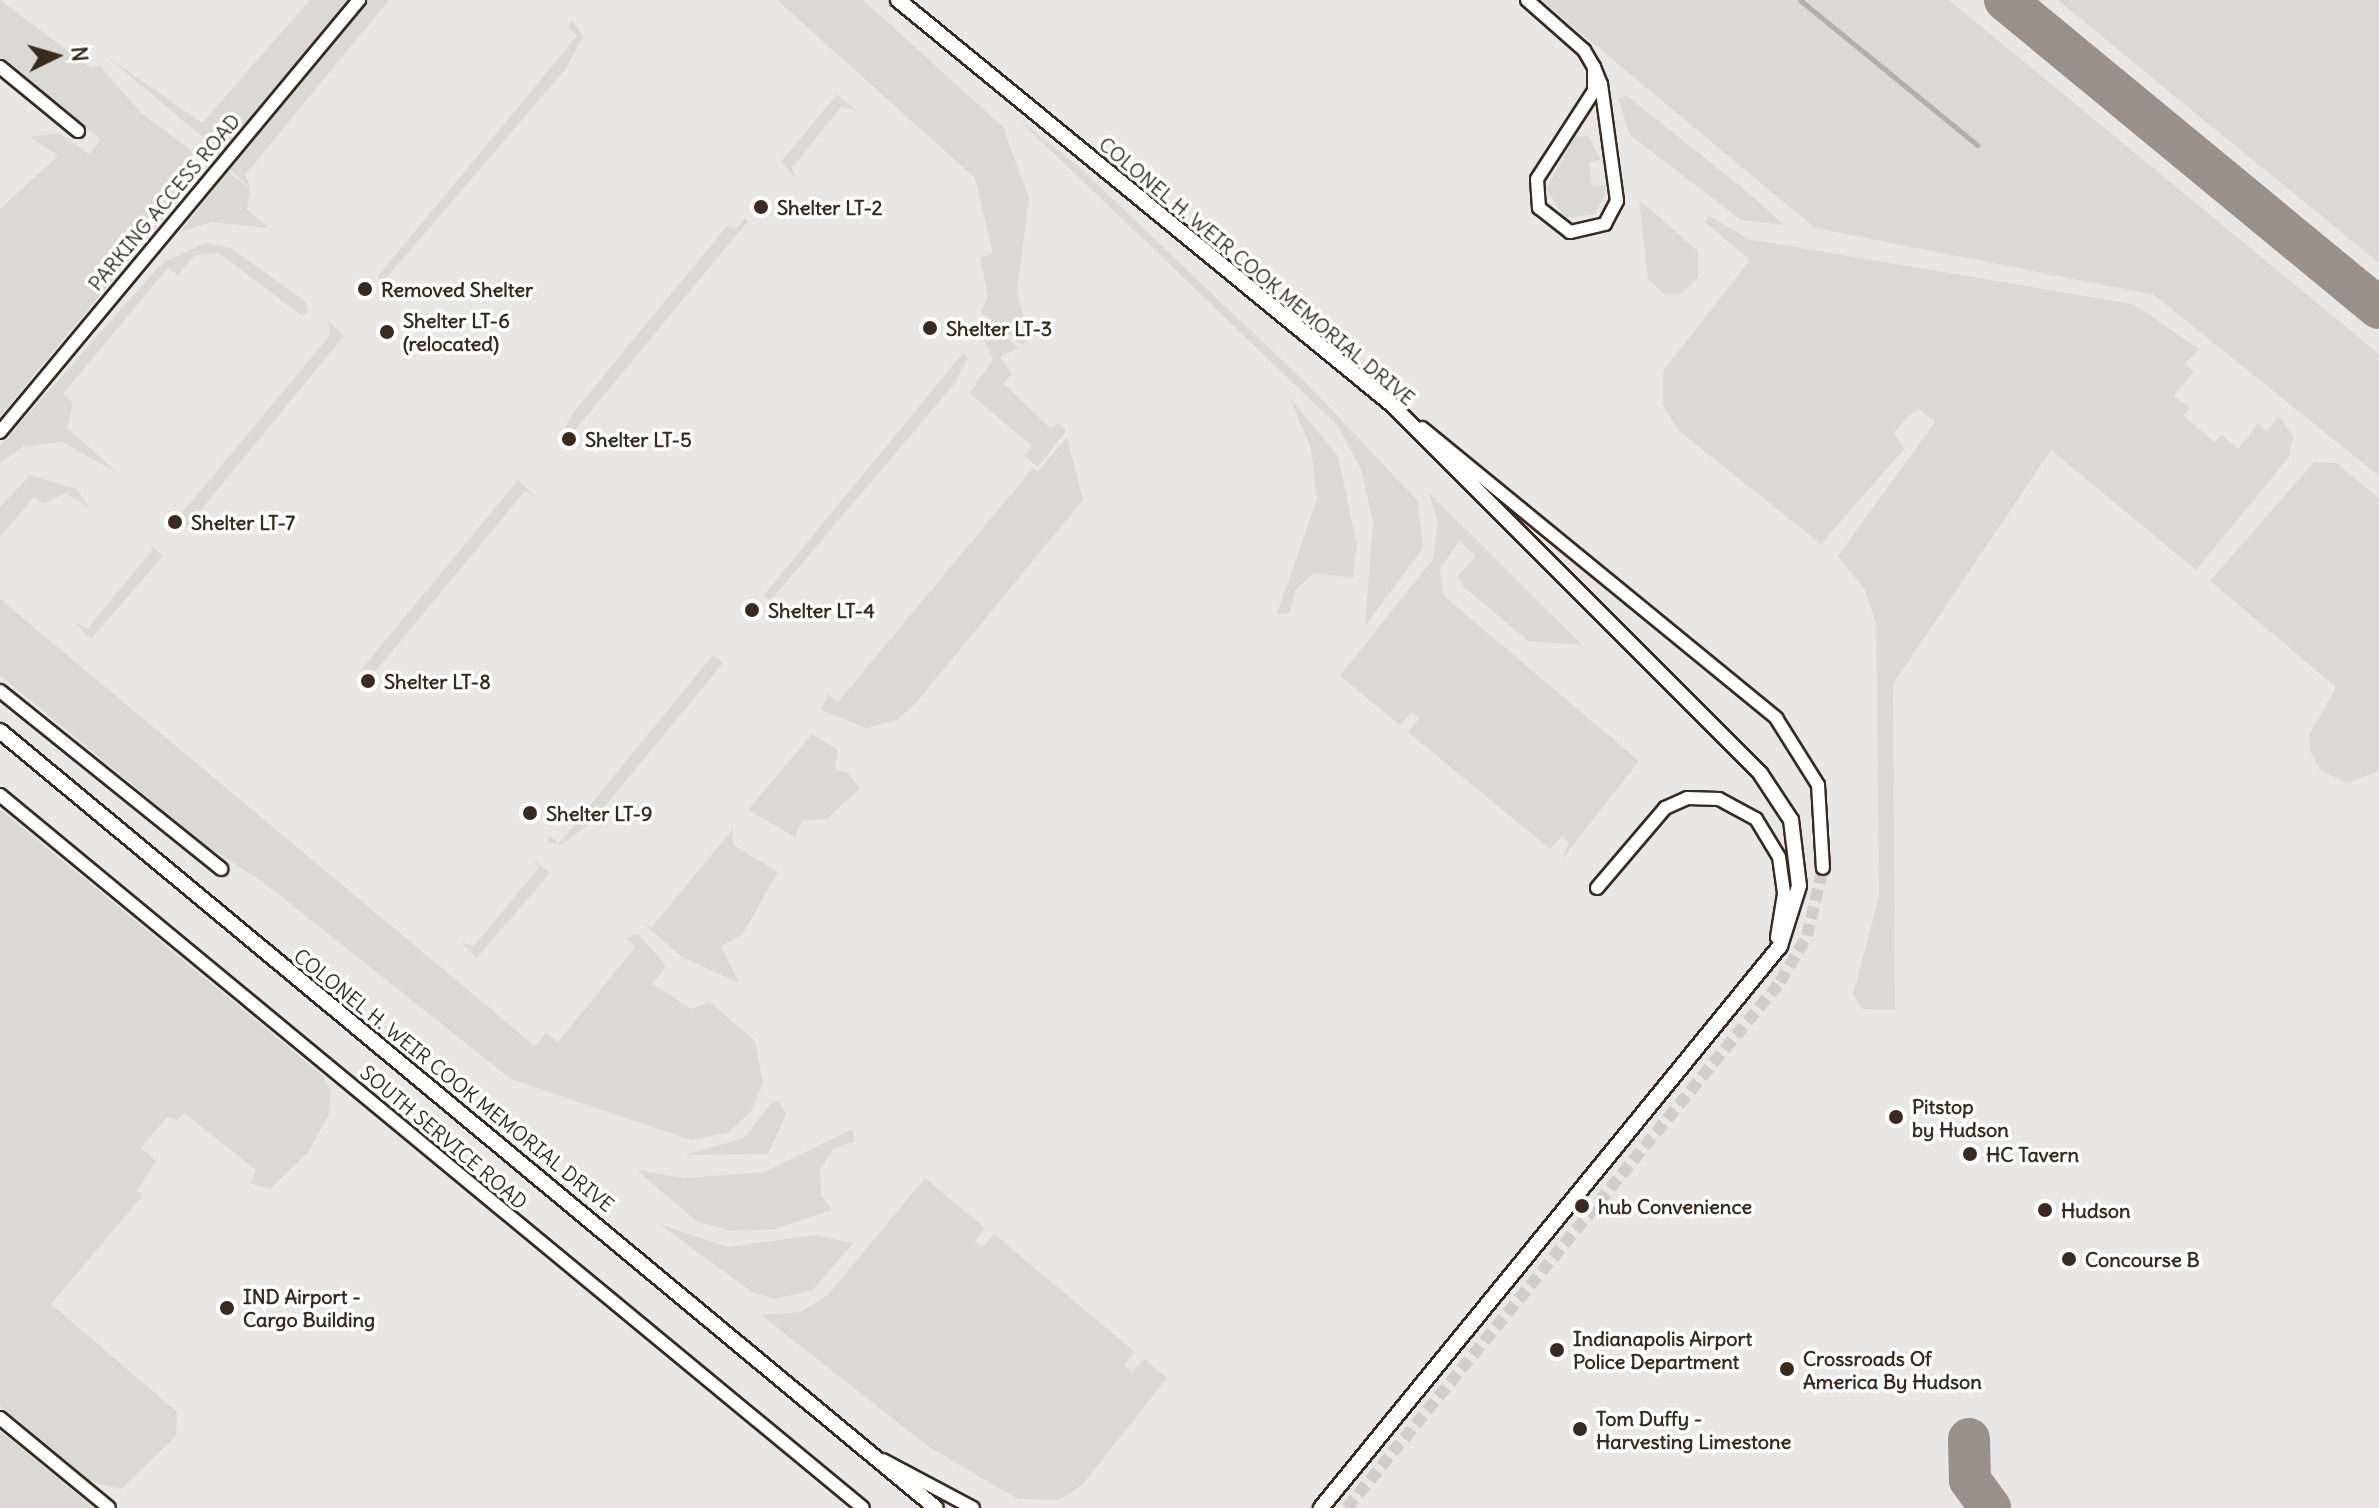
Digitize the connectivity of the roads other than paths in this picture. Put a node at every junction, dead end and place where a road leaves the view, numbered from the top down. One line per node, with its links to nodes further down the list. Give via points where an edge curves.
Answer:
1 (359, 0): 8 (street, PARKING ACCESS ROAD)
2 (898, 0): 7 (street, COLONEL H. WEIR COOK MEMORIAL DRIVE)
3 (1527, 0): 5 (street)
4 (0, 67): 6 (street)
5 (1594, 67): 5 (street, via 1617,187 1613,214 1583,232 1558,228 1535,195 1543,166 1594,91)
6 (78, 131)
7 (1390, 403): 12 (street, via 1776,718 1818,785); 15 (street, COLONEL H. WEIR COOK MEMORIAL DRIVE, via 1760,773 1791,820 1799,868 1791,926)
8 (0, 432)
9 (0, 691): 13 (street)
10 (0, 731): 17 (street, COLONEL H. WEIR COOK MEMORIAL DRIVE)
11 (0, 795): 19 (street, SOUTH SERVICE ROAD)
12 (1823, 868)
13 (221, 869)
14 (1597, 888): 15 (street, via 1665,808 1698,797 1728,802 1763,826 1782,869 1781,921)
15 (1766, 966): 22 (street, COLONEL H. WEIR COOK MEMORIAL DRIVE)
16 (0, 1418): 18 (street)
17 (883, 1460): 20 (street, COLONEL H. WEIR COOK MEMORIAL DRIVE); 21 (street)
18 (109, 1508)
19 (863, 1508)
20 (936, 1508)
21 (973, 1508)
22 (1321, 1508)

